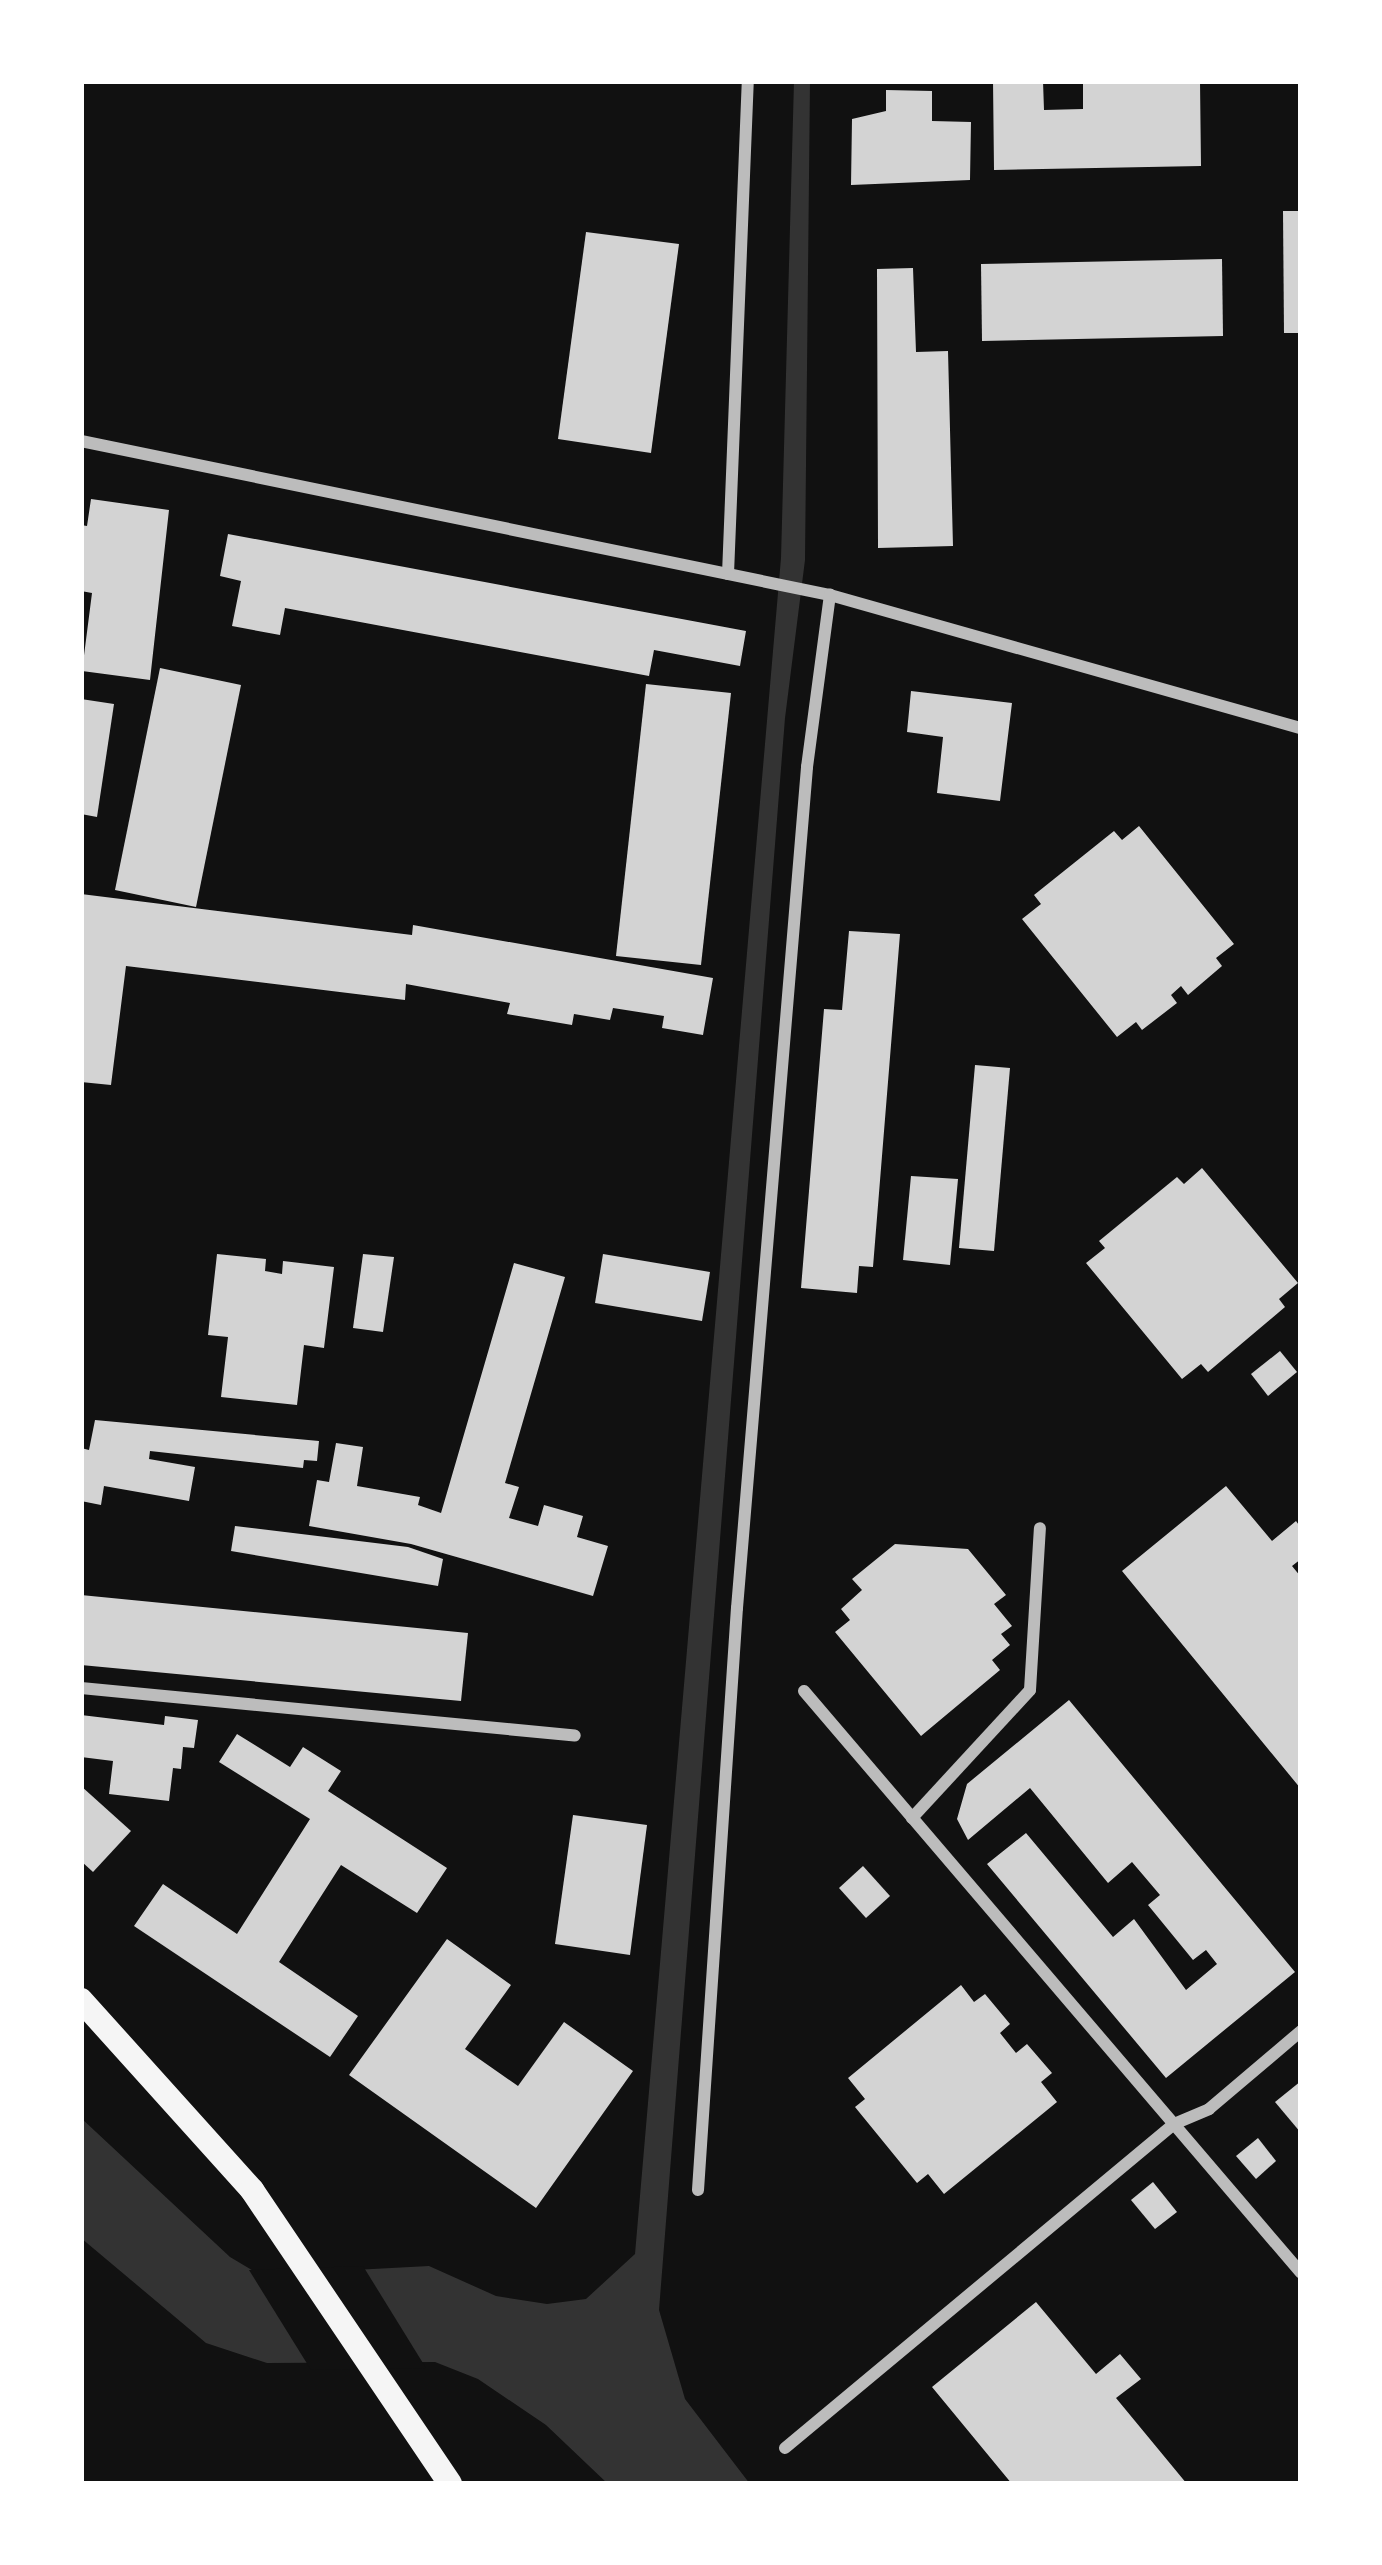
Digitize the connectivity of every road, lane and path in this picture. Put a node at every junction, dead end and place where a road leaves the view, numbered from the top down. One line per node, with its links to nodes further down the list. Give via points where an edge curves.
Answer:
1 (748, 81): 3 (street)
2 (81, 441): 3 (street)
3 (728, 574): 4 (street)
4 (830, 595): 5 (street); 14 (street, via 807,766 737,1608)
5 (1301, 728)
6 (1040, 1528): 10 (street, via 1030,1690)
7 (81, 1688): 9 (street)
8 (804, 1691): 10 (street)
9 (575, 1736)
10 (912, 1818): 13 (street)
11 (81, 2000): 17 (main road, via 252,2190)
12 (1301, 2031): 13 (street, via 1209,2109)
13 (1174, 2124): 15 (street); 16 (street)
14 (698, 2190)
15 (1301, 2273)
16 (785, 2448)
17 (450, 2484)

